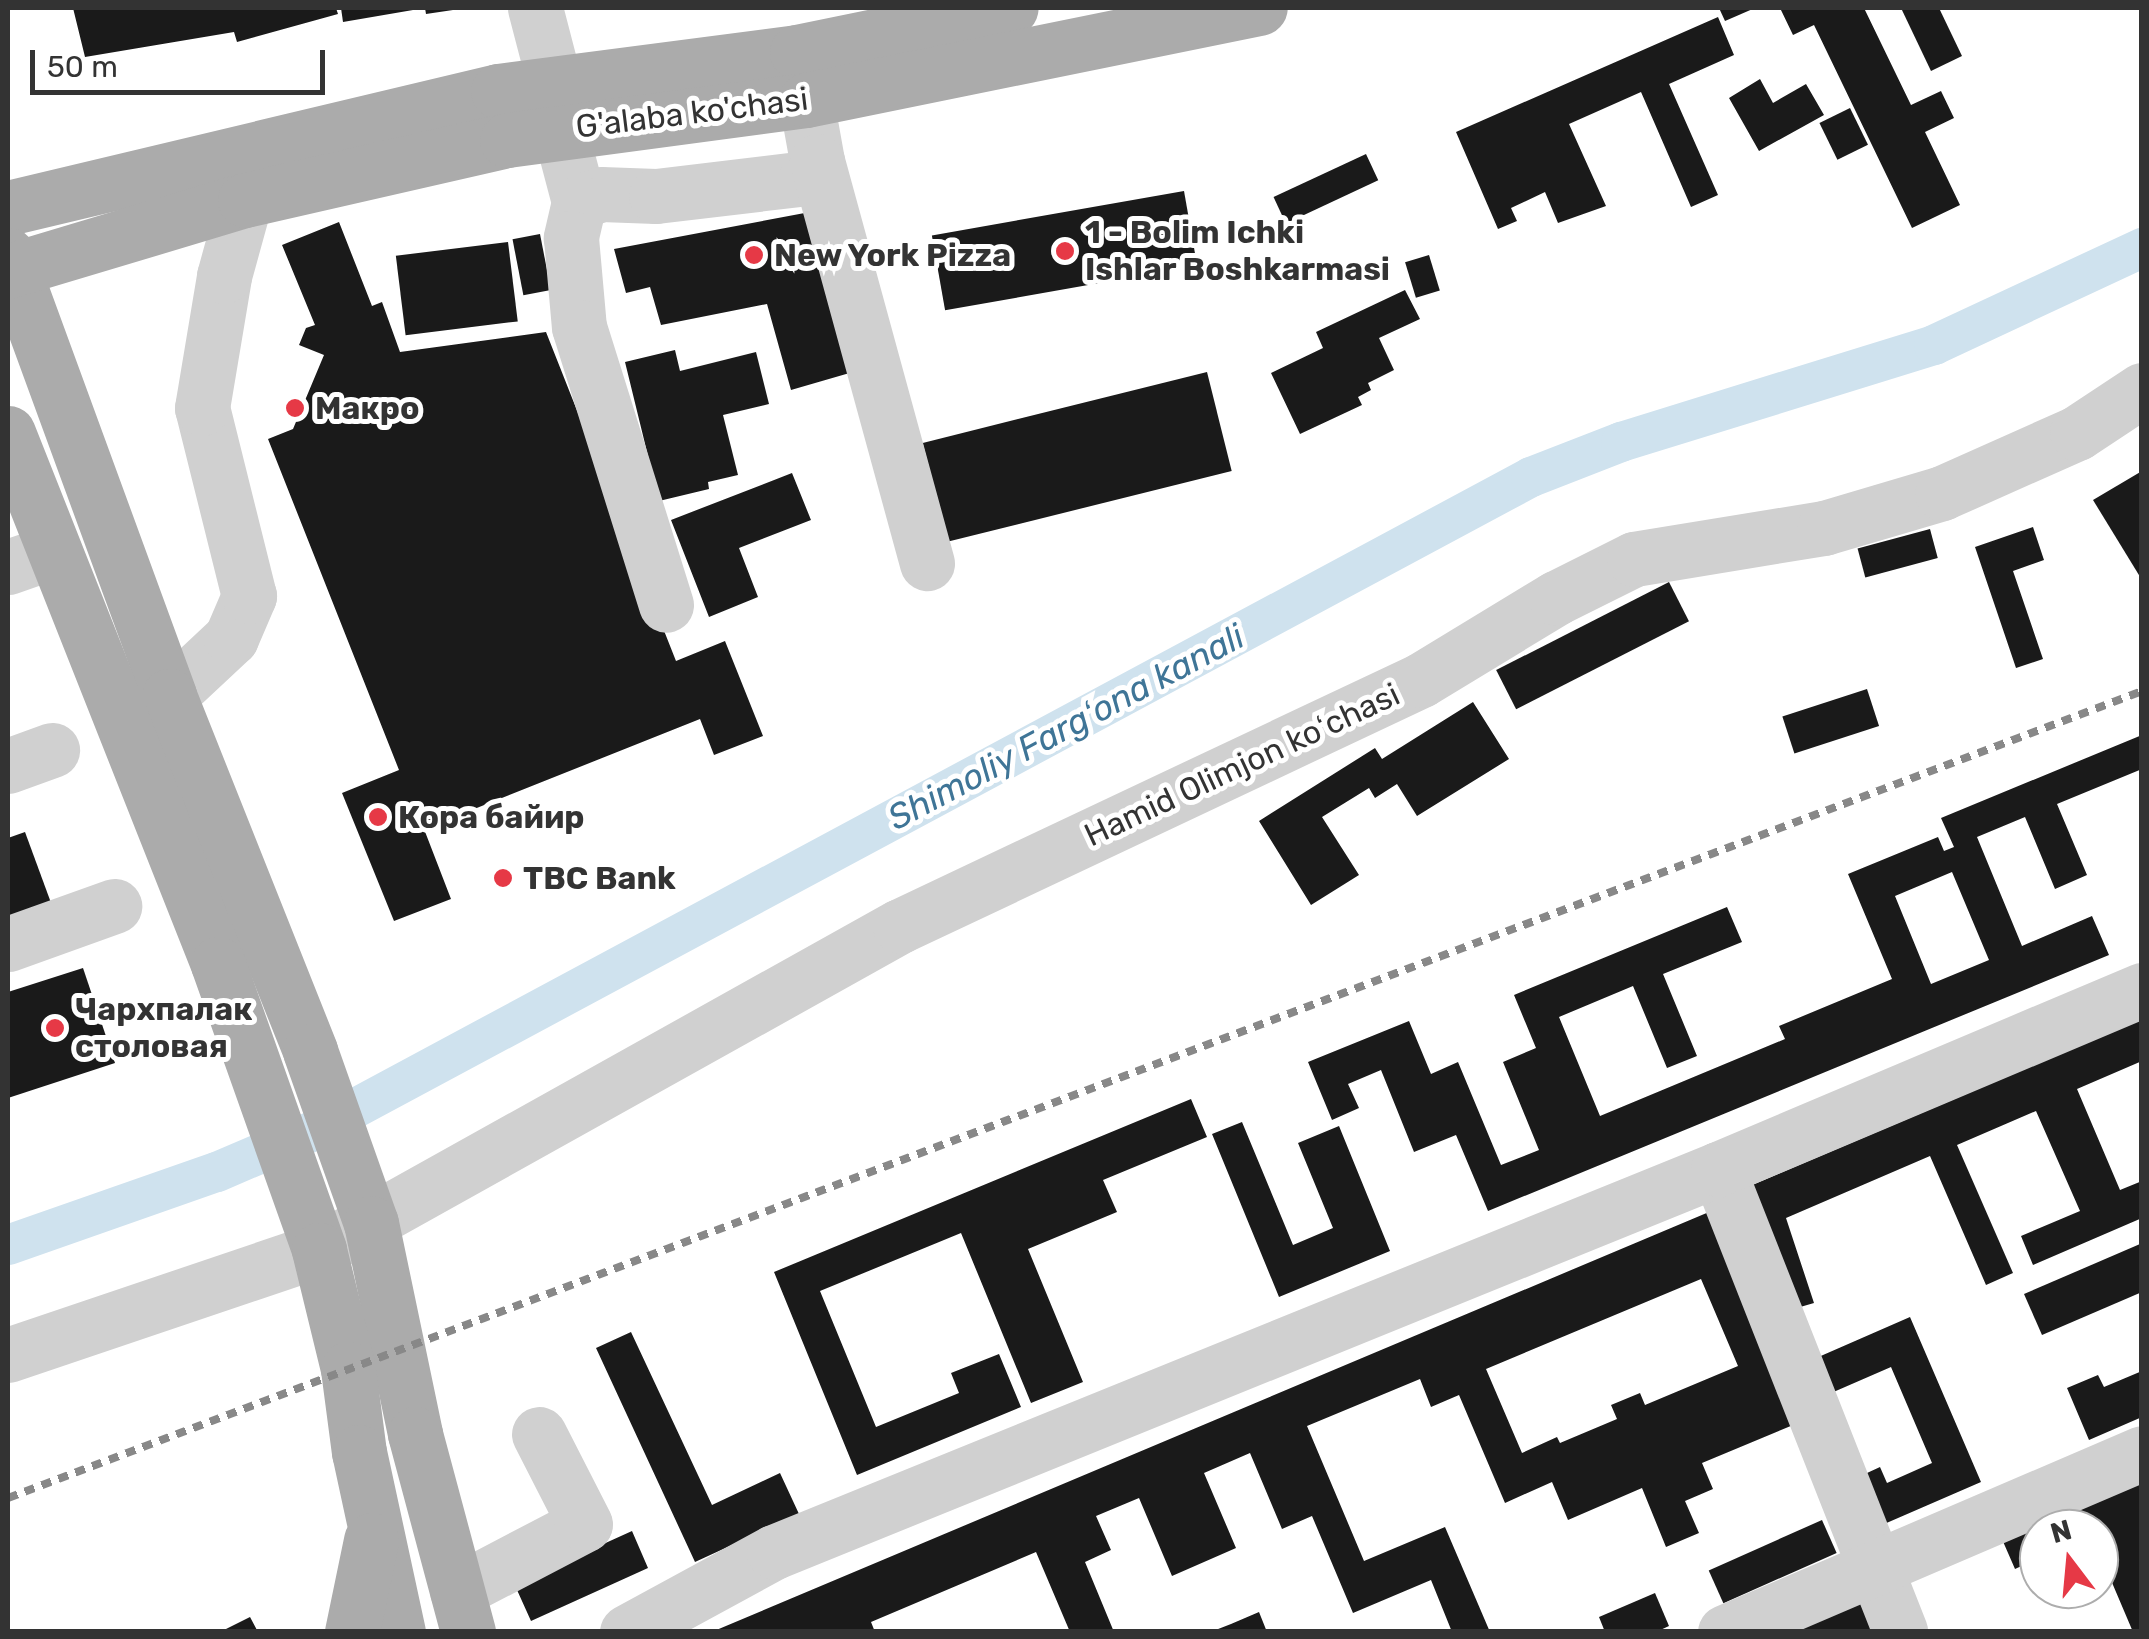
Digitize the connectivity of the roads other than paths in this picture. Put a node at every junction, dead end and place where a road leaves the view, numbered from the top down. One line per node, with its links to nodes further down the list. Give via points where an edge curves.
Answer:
1 (534, 8): 6 (street)
2 (1011, 8): 4 (main road, G'alaba ko'chasi)
3 (1260, 8): 5 (main road, G'alaba ko'chasi)
4 (924, 16): 5 (main road, G'alaba ko'chasi)
5 (801, 76): 6 (main road, G'alaba ko'chasi); 7 (street)
6 (557, 106): 8 (main road, G'alaba ko'chasi); 9 (street); 10 (main road, G'alaba ko'chasi, via 111,180)
7 (817, 161): 9 (street, via 806,178 790,182 656,196 601,194); 15 (street)
8 (245, 200): 11 (main road, G'alaba ko'chasi); 17 (street, via 224,276 202,408 249,596 231,638)
9 (579, 202): 16 (street, via 571,238 580,327)
10 (8, 208)
11 (9, 265): 17 (main road)
12 (2142, 390): 22 (street, Hamid Olimjon koʻchasi, via 2077,433 1942,493 1824,528 1634,559 1421,680 900,926)
13 (8, 433): 14 (main road)
14 (31, 559): 23 (main road, via 255,1064)
15 (928, 563)
16 (666, 605)
17 (168, 696): 22 (main road)
18 (114, 906): 19 (street)
19 (8, 944)
20 (2142, 990): 21 (street)
21 (1718, 1168): 28 (street); 32 (street, via 774,1552)
22 (371, 1223): 23 (street, Hamid Olimjon koʻchasi); 29 (main road, via 415,1434)
23 (319, 1250): 24 (street, Hamid Olimjon koʻchasi); 27 (main road)
24 (8, 1354)
25 (538, 1434): 29 (street, via 585,1524)
26 (2142, 1453): 28 (street)
27 (376, 1517): 30 (main road); 31 (main road)
28 (1873, 1568): 33 (street); 34 (street)
29 (462, 1611)
30 (352, 1632)
31 (398, 1632)
32 (627, 1632)
33 (1725, 1632)
34 (1900, 1632)

